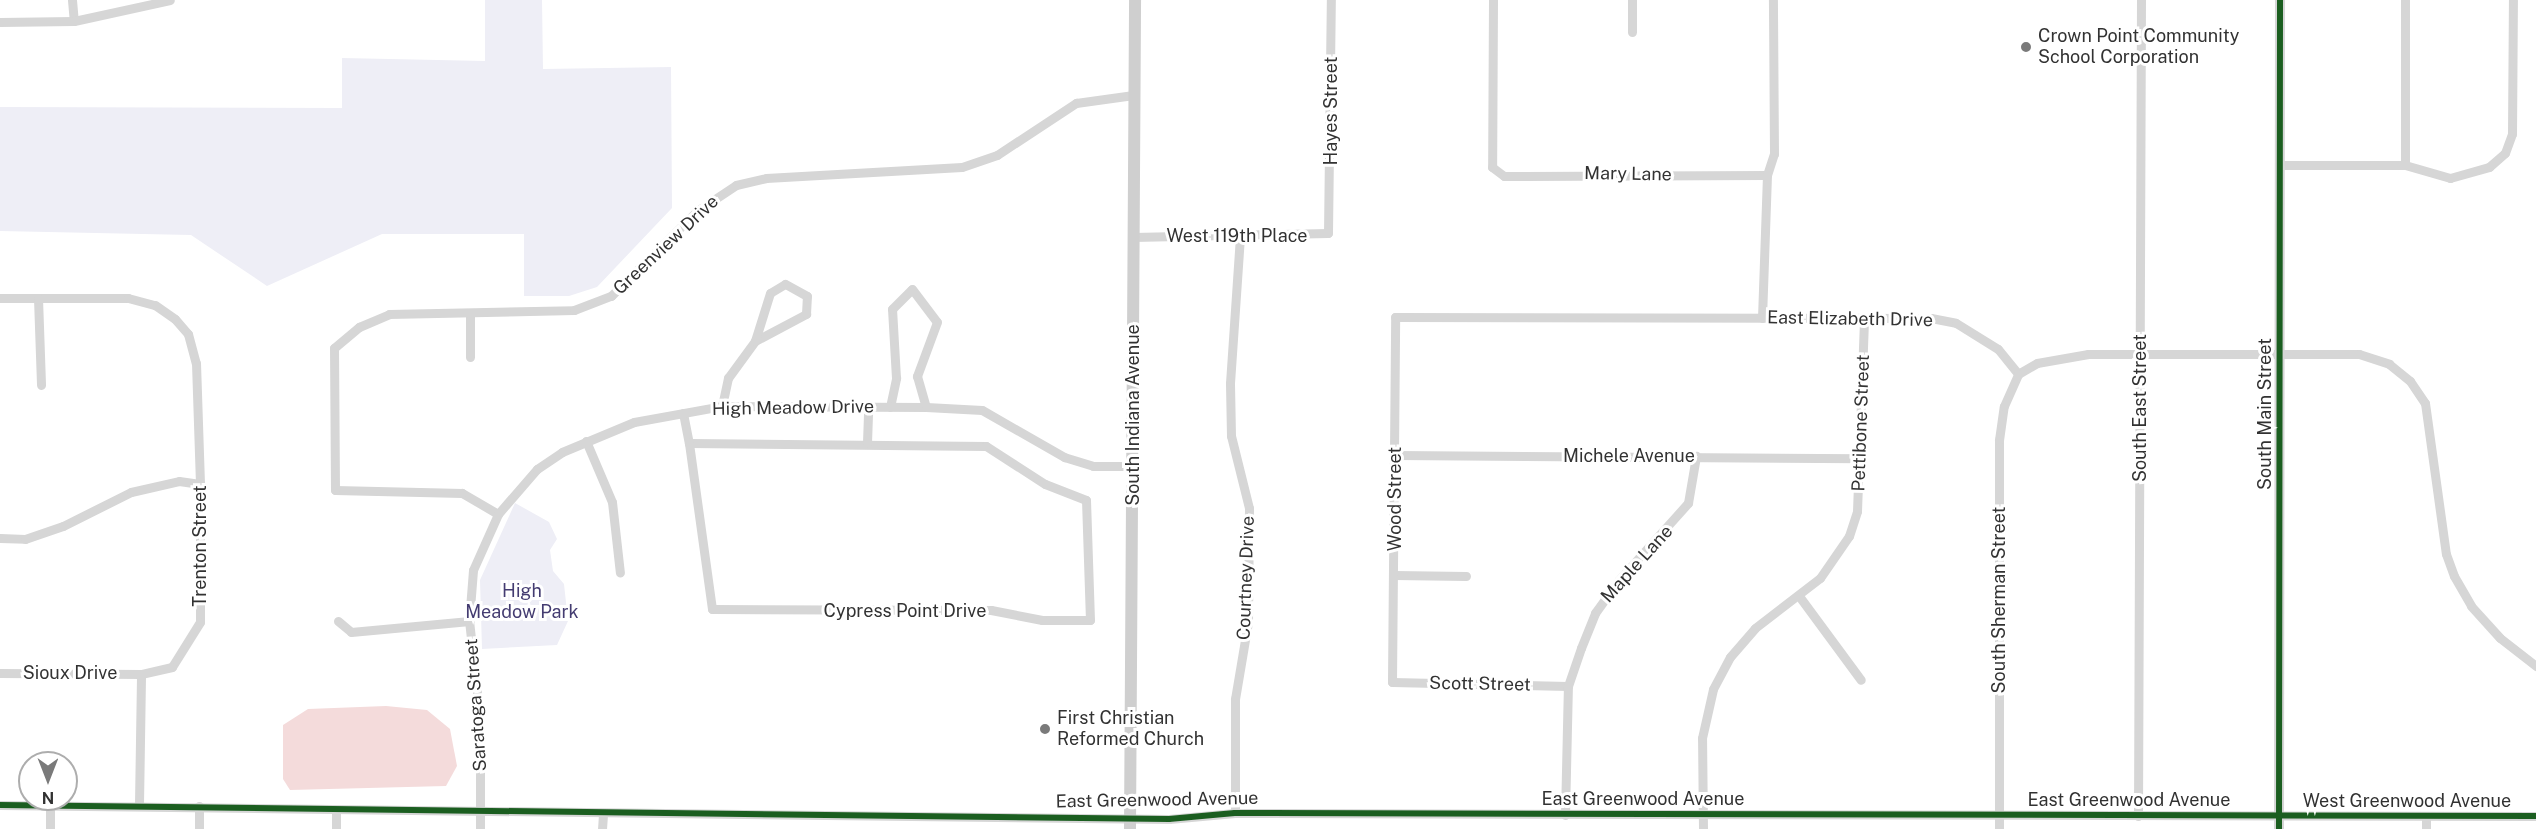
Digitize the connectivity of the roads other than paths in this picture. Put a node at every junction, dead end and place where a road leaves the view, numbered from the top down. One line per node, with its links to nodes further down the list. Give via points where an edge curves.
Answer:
1 (72, 0): 13 (street)
2 (170, 0): 12 (street)
3 (1135, 0): 16 (main road, South Indiana Avenue)
4 (1330, 0): 20 (street, Hayes Street)
5 (1493, 0): 19 (street, Mary Lane, via 1492,167 1504,176)
6 (1632, 0): 15 (street)
7 (1773, 0): 19 (street, via 1774,154)
8 (2141, 0): 31 (street, South East Street)
9 (2280, 0): 17 (street, South Main Street)
10 (2405, 0): 18 (street)
11 (2513, 0): 18 (street, via 2512,134 2505,153 2472,176 2450,178)
12 (135, 4): 13 (street)
13 (74, 21): 14 (street)
14 (0, 22)
15 (1632, 32)
16 (1133, 95): 22 (main road, South Indiana Avenue); 25 (street, Greenview Drive, via 1076,103 997,155 962,167 766,178 736,185 697,211 611,296 574,310)
17 (2280, 165): 18 (street); 30 (street, South Main Street)
18 (2405, 165)
19 (1767, 175): 27 (street)
20 (1331, 222): 21 (street, West 119th Place, via 1323,236)
21 (1240, 236): 22 (street, West 119th Place); 69 (street, Courtney Drive, via 1230,383 1232,436 1249,508 1248,610 1235,699)
22 (1133, 237): 46 (main road, South Indiana Avenue)
23 (0, 298): 24 (street)
24 (38, 298): 34 (street); 47 (street, Trenton Street, via 128,298 155,305 188,334 196,363)
25 (470, 314): 32 (street); 48 (street, Greenview Drive, via 389,314 359,327 334,348 334,490 462,493)
26 (1395, 316): 27 (street, East Elizabeth Drive); 43 (street, Wood Street)
27 (1762, 318): 28 (street, East Elizabeth Drive)
28 (1863, 319): 33 (street, East Elizabeth Drive, via 1956,323 1998,349); 45 (street, Pettibone Street)
29 (755, 341): 29 (street, via 770,293 786,284 807,296 806,314); 35 (street, via 728,378)
30 (2280, 353): 31 (street); 56 (street, via 2359,354 2389,364 2410,381 2425,403 2444,544 2454,576 2471,606 2500,638); 76 (street, South Main Street)
31 (2141, 354): 33 (street, via 2063,356); 75 (street, South East Street)
32 (470, 357)
33 (2018, 374): 72 (street, South Sherman Street, via 2004,406 1999,440)
34 (41, 385)
35 (722, 406): 38 (street, High Meadow Drive); 39 (street, High Meadow Drive)
36 (890, 407): 37 (street, High Meadow Drive); 37 (street, via 896,378 892,309 912,289 937,322 917,376); 38 (street, High Meadow Drive)
37 (926, 407): 46 (street, High Meadow Drive, via 982,411 1064,458 1093,466)
38 (868, 408): 42 (street)
39 (683, 412): 40 (street, High Meadow Drive, via 634,422); 41 (street)
40 (586, 441): 48 (street, High Meadow Drive, via 537,469); 50 (street, via 612,502)
41 (689, 443): 42 (street, Cypress Point Drive); 42 (street, Cypress Point Drive, via 712,609 991,610 1042,620 1090,620 1086,501 1045,484 986,446)
42 (867, 443)
43 (1395, 455): 44 (street, Michele Avenue); 51 (street, Wood Street)
44 (1696, 456): 45 (street, Michele Avenue); 61 (street, Maple Lane, via 1688,503 1594,613)
45 (1862, 458): 53 (street, Pettibone Street, via 1848,536 1820,578)
46 (1133, 466): 80 (main road, South Indiana Avenue)
47 (200, 484): 49 (street, via 179,481 131,492 63,526 25,539); 58 (street, Trenton Street, via 200,622 172,667)
48 (498, 514): 55 (street, Saratoga Street, via 473,570)
49 (0, 538)
50 (620, 573)
51 (1394, 575): 52 (street); 60 (street, Wood Street)
52 (1466, 576)
53 (1799, 596): 59 (street); 70 (street, Pettibone Street, via 1755,628 1730,657 1713,689 1702,738)
54 (338, 621): 55 (street, via 351,632)
55 (469, 621): 71 (street, Saratoga Street)
56 (2536, 666)
57 (0, 673): 58 (street, Sioux Drive)
58 (141, 674): 62 (street)
59 (1861, 680)
60 (1392, 682): 61 (street, Scott Street)
61 (1568, 686): 73 (street, Maple Lane)
62 (139, 804): 65 (street, East Greenwood Avenue); 66 (street, East Greenwood Avenue)
63 (0, 805): 64 (street, East Greenwood Avenue)
64 (18, 805)
65 (78, 805)
66 (199, 806): 68 (street, East Greenwood Avenue); 82 (street)
67 (50, 811): 81 (street)
68 (336, 812): 71 (street, East Greenwood Avenue); 83 (street)
69 (1235, 813): 73 (street, East Greenwood Avenue); 80 (street, East Greenwood Avenue)
70 (1703, 813): 72 (street, East Greenwood Avenue); 73 (street, East Greenwood Avenue); 87 (street, Pettibone Street)
71 (482, 814): 74 (street, East Greenwood Avenue); 84 (street, Saratoga Street)
72 (1999, 814): 75 (street, East Greenwood Avenue); 88 (street, South Sherman Street)
73 (1565, 815)
74 (603, 816): 79 (street, East Greenwood Avenue); 85 (street)
75 (2138, 816): 76 (street, East Greenwood Avenue)
76 (2279, 816): 77 (street, West Greenwood Avenue); 89 (street, South Main Street)
77 (2426, 816): 78 (street, West Greenwood Avenue); 90 (street)
78 (2536, 816)
79 (1103, 818): 80 (street, East Greenwood Avenue); 86 (street)
80 (1130, 824)
81 (50, 829)
82 (199, 829)
83 (336, 829)
84 (480, 829)
85 (602, 829)
86 (1103, 829)
87 (1703, 829)
88 (1998, 829)
89 (2279, 829)
90 (2426, 829)

